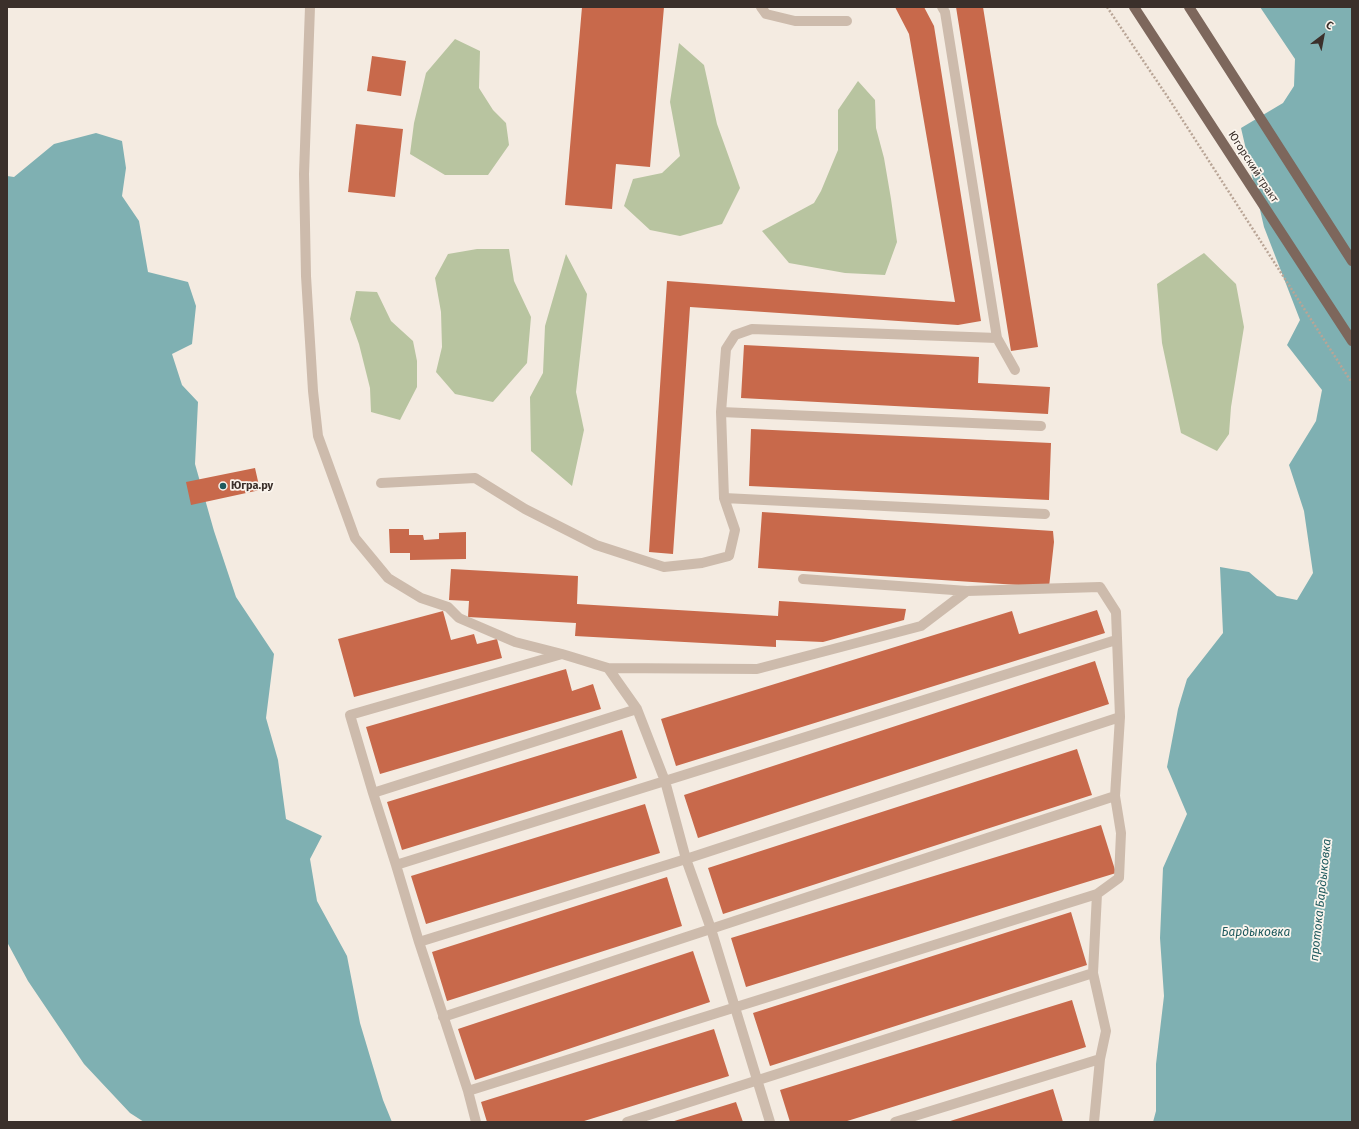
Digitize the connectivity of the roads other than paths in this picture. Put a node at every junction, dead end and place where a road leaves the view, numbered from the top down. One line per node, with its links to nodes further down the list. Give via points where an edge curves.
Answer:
1 (310, 7): 19 (lane, via 304,174 306,276 313,391 318,436 355,538 388,578 421,598 448,607 459,618 515,642)
2 (761, 7): 6 (lane, via 766,14 795,21)
3 (942, 7): 8 (lane, via 945,12)
4 (1134, 7): 9 (main road, Югорский тракт)
5 (1189, 7): 7 (main road)
6 (847, 21)
7 (1352, 261)
8 (997, 338): 10 (lane); 11 (lane, via 752,329 735,336 726,349)
9 (1352, 340)
10 (1015, 370)
11 (721, 412): 12 (lane); 14 (lane)
12 (1041, 426)
13 (381, 483): 14 (lane, via 475,478 524,509 596,545 664,567 702,564 729,556 735,530)
14 (724, 498): 15 (lane)
15 (1045, 514)
16 (803, 579): 17 (lane)
17 (967, 591): 18 (lane, via 1100,587 1116,612); 20 (lane, via 921,626 757,669)
18 (1116, 640): 22 (lane); 23 (lane)
19 (562, 654): 20 (lane); 24 (lane, via 350,715)
20 (608, 668): 21 (lane)
21 (637, 709): 23 (lane); 24 (lane)
22 (1120, 717): 25 (lane); 26 (lane)
23 (665, 781): 26 (lane); 27 (lane)
24 (373, 793): 27 (lane)
25 (1115, 796): 28 (lane, via 1121,833 1119,878); 29 (lane)
26 (686, 859): 29 (lane); 30 (lane)
27 (396, 865): 30 (lane)
28 (1097, 894): 31 (lane); 32 (lane)
29 (711, 929): 32 (lane); 33 (lane)
30 (419, 942): 33 (lane)
31 (1093, 973): 34 (lane, via 1106,1031); 35 (lane)
32 (736, 1006): 35 (lane); 36 (lane)
33 (443, 1017): 36 (lane)
34 (1100, 1059): 40 (lane); 41 (lane)
35 (758, 1081): 38 (lane); 39 (lane)
36 (468, 1091): 37 (lane)
37 (476, 1122)
38 (627, 1122)
39 (770, 1122)
40 (895, 1122)
41 (1094, 1122)

